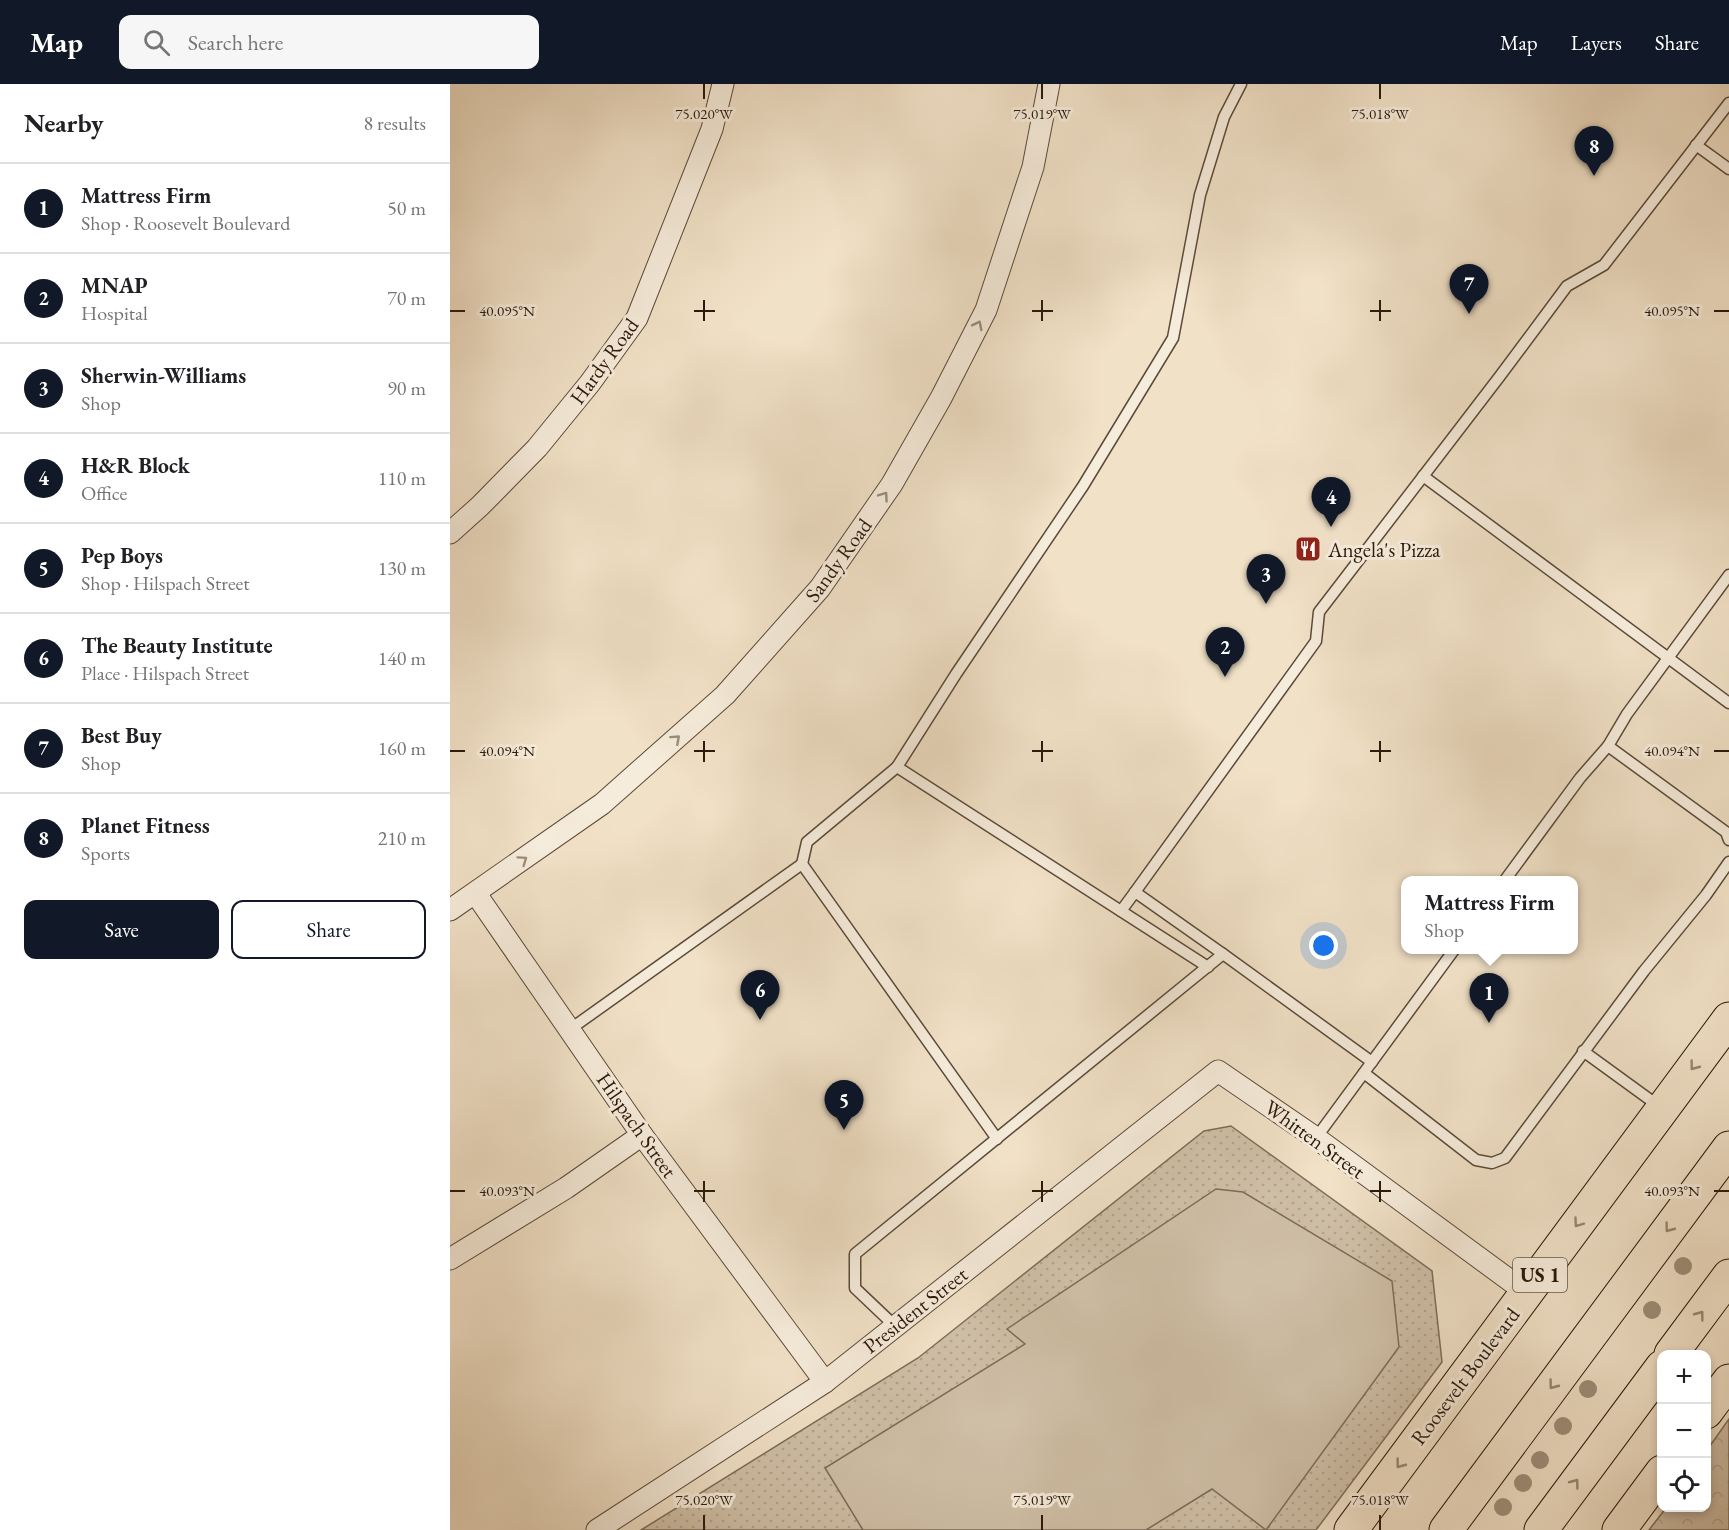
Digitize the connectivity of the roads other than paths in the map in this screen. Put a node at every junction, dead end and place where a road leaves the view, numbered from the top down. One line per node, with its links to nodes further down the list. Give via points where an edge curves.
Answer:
1 (723, 84): 8 (street, Hardy Road, via 712,129 637,318 537,448)
2 (1049, 84): 19 (street, Sandy Road, one-way to 2, via 602,804 724,695 826,578 892,484 986,310 1033,166)
3 (1241, 84): 13 (lane, via 1224,117 1200,195 1173,338 1083,486)
4 (1729, 103): 5 (lane)
5 (1696, 145): 6 (lane); 7 (lane, via 1604,265 1567,286)
6 (1729, 169)
7 (1423, 476): 10 (lane); 18 (lane, via 1319,612 1316,640)
8 (450, 533)
9 (1729, 575): 10 (lane)
10 (1669, 657): 11 (lane); 12 (lane)
11 (1729, 703)
12 (1608, 746): 14 (lane, via 1726,832); 17 (lane)
13 (897, 767): 16 (lane, via 807,842); 21 (lane)
14 (1729, 840)
15 (1729, 862): 27 (lane)
16 (802, 864): 26 (lane); 34 (lane)
17 (1508, 876)
18 (1135, 892): 21 (lane); 22 (lane)
19 (476, 894): 20 (street, Sandy Road); 26 (street, Hilspach Street)
20 (450, 910)
21 (1121, 911): 24 (lane)
22 (1224, 954): 24 (lane); 28 (lane)
23 (1451, 954): 28 (lane)
24 (1208, 967): 34 (lane)
25 (1729, 1019): 31 (highway, Roosevelt Boulevard / US 1, one-way to 31)
26 (569, 1030): 32 (street, Hilspach Street)
27 (1584, 1051): 30 (lane, via 1505,1158 1492,1162 1476,1160); 31 (lane)
28 (1372, 1062): 30 (lane)
29 (1218, 1071): 33 (street, Whitten Street); 39 (street, President Street)
30 (1364, 1073): 33 (lane)
31 (1662, 1109): 38 (highway, Roosevelt Boulevard / US 1, one-way to 38)
32 (642, 1135): 36 (street, via 566,1188); 43 (street, Hilspach Street)
33 (1316, 1138): 38 (street, Whitten Street)
34 (997, 1139): 39 (lane, via 855,1254 855,1288)
35 (1729, 1148): 48 (highway, one-way to 48)
36 (450, 1259)
37 (1727, 1279): 40 (highway, one-way to 37)
38 (1527, 1293): 47 (highway, Roosevelt Boulevard / US 1, one-way to 47)
39 (895, 1326): 43 (street, President Street)
40 (1674, 1350)
41 (1657, 1374): 49 (highway, one-way to 41)
42 (1729, 1381): 44 (highway)
43 (825, 1382): 46 (street, President Street)
44 (1711, 1406)
45 (1657, 1479): 50 (highway)
46 (597, 1530)
47 (1351, 1530)
48 (1446, 1530)
49 (1540, 1530)
50 (1619, 1530)

